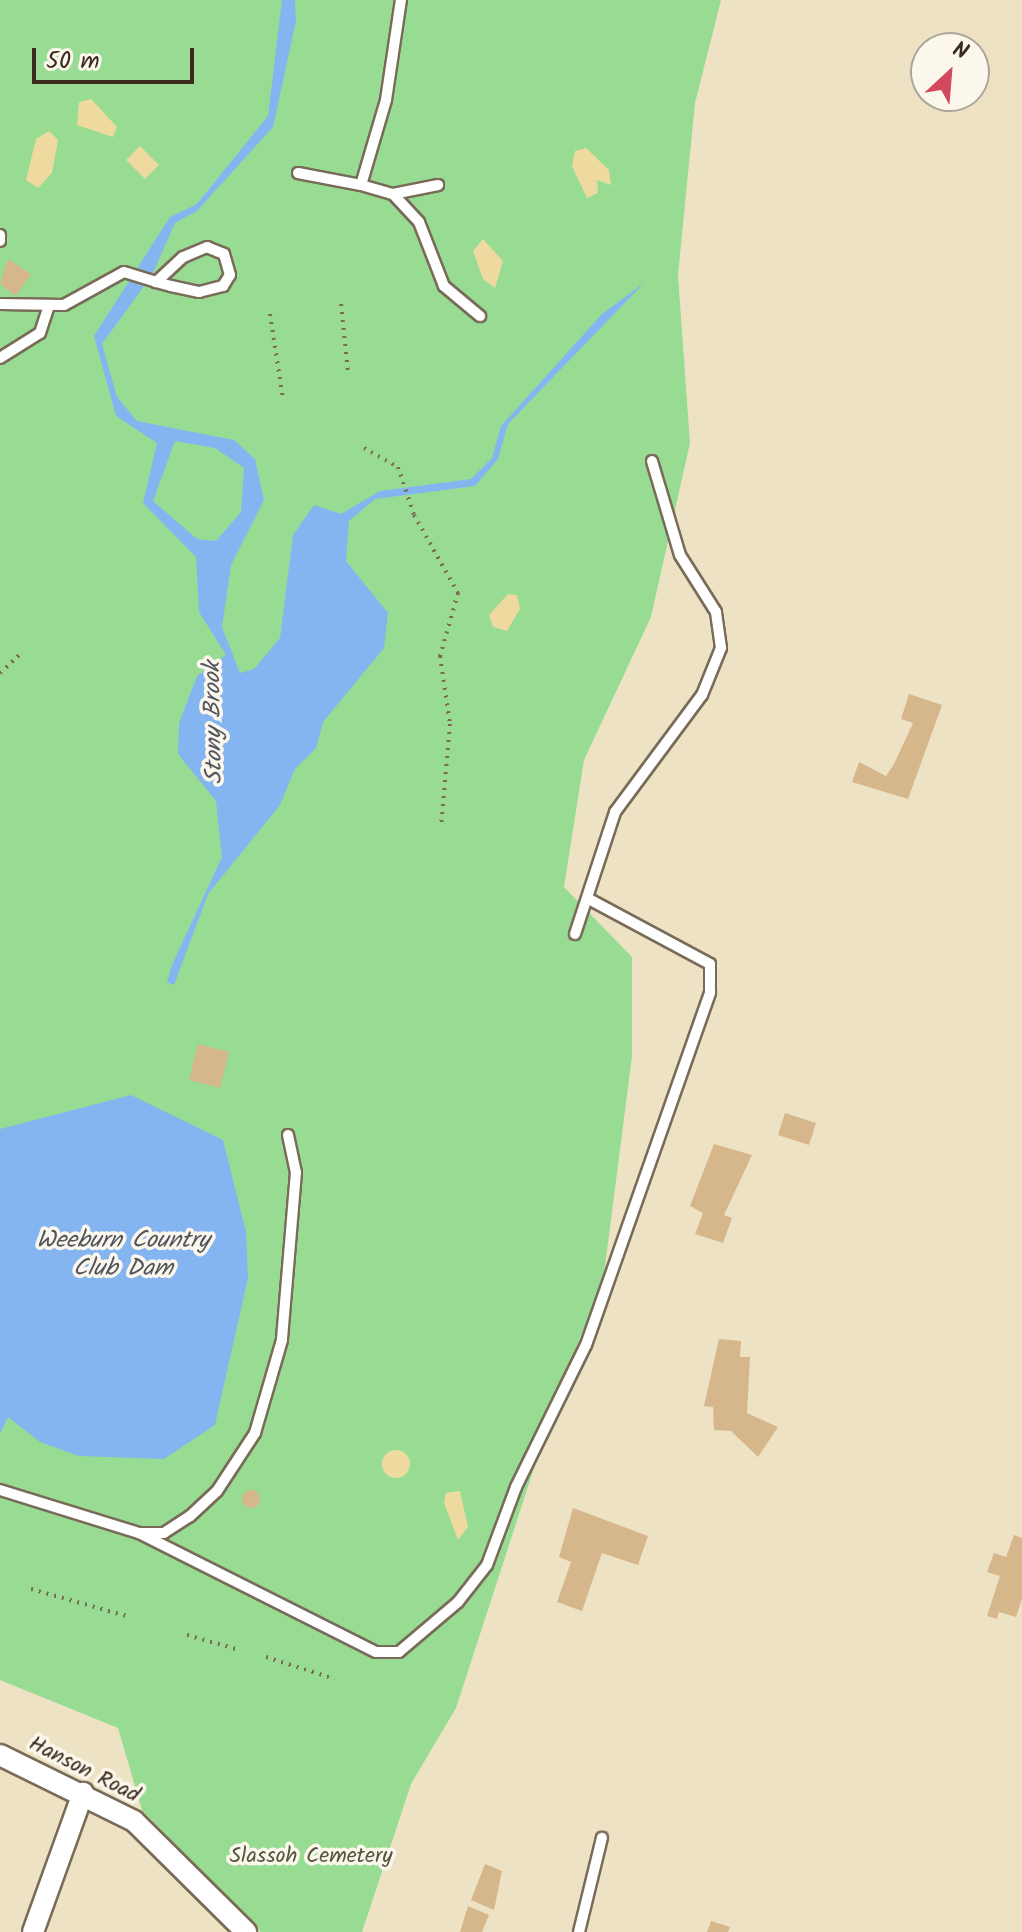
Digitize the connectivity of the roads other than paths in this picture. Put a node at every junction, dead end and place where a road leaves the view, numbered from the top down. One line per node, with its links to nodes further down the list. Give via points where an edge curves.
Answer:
1 (401, 0): 3 (lane, via 386,100)
2 (298, 173): 3 (lane)
3 (361, 185): 5 (lane)
4 (438, 185): 5 (lane)
5 (393, 194): 9 (lane, via 419,222 444,286)
6 (153, 281): 6 (lane, via 199,292 223,286 230,275 224,254 207,247 183,257); 8 (lane, via 124,272)
7 (0, 304): 8 (lane)
8 (49, 306): 10 (lane, via 40,333)
9 (480, 316)
10 (0, 358)
11 (652, 461): 12 (lane, via 680,555 716,612 721,648 702,695 615,812 600,841)
12 (589, 899): 13 (lane); 16 (lane, via 710,964 710,992 586,1345 516,1487 487,1565 458,1602 399,1652 376,1652)
13 (575, 934)
14 (288, 1135): 16 (lane, via 296,1172 282,1340 255,1433 226,1480 190,1516 164,1533)
15 (0, 1490): 16 (lane)
16 (139, 1533)
17 (0, 1755): 18 (street, Hanson Road)
18 (83, 1793): 20 (street); 21 (street, Hanson Road, via 134,1821)
19 (602, 1838): 22 (lane)
20 (33, 1932)
21 (246, 1932)
22 (579, 1932)

